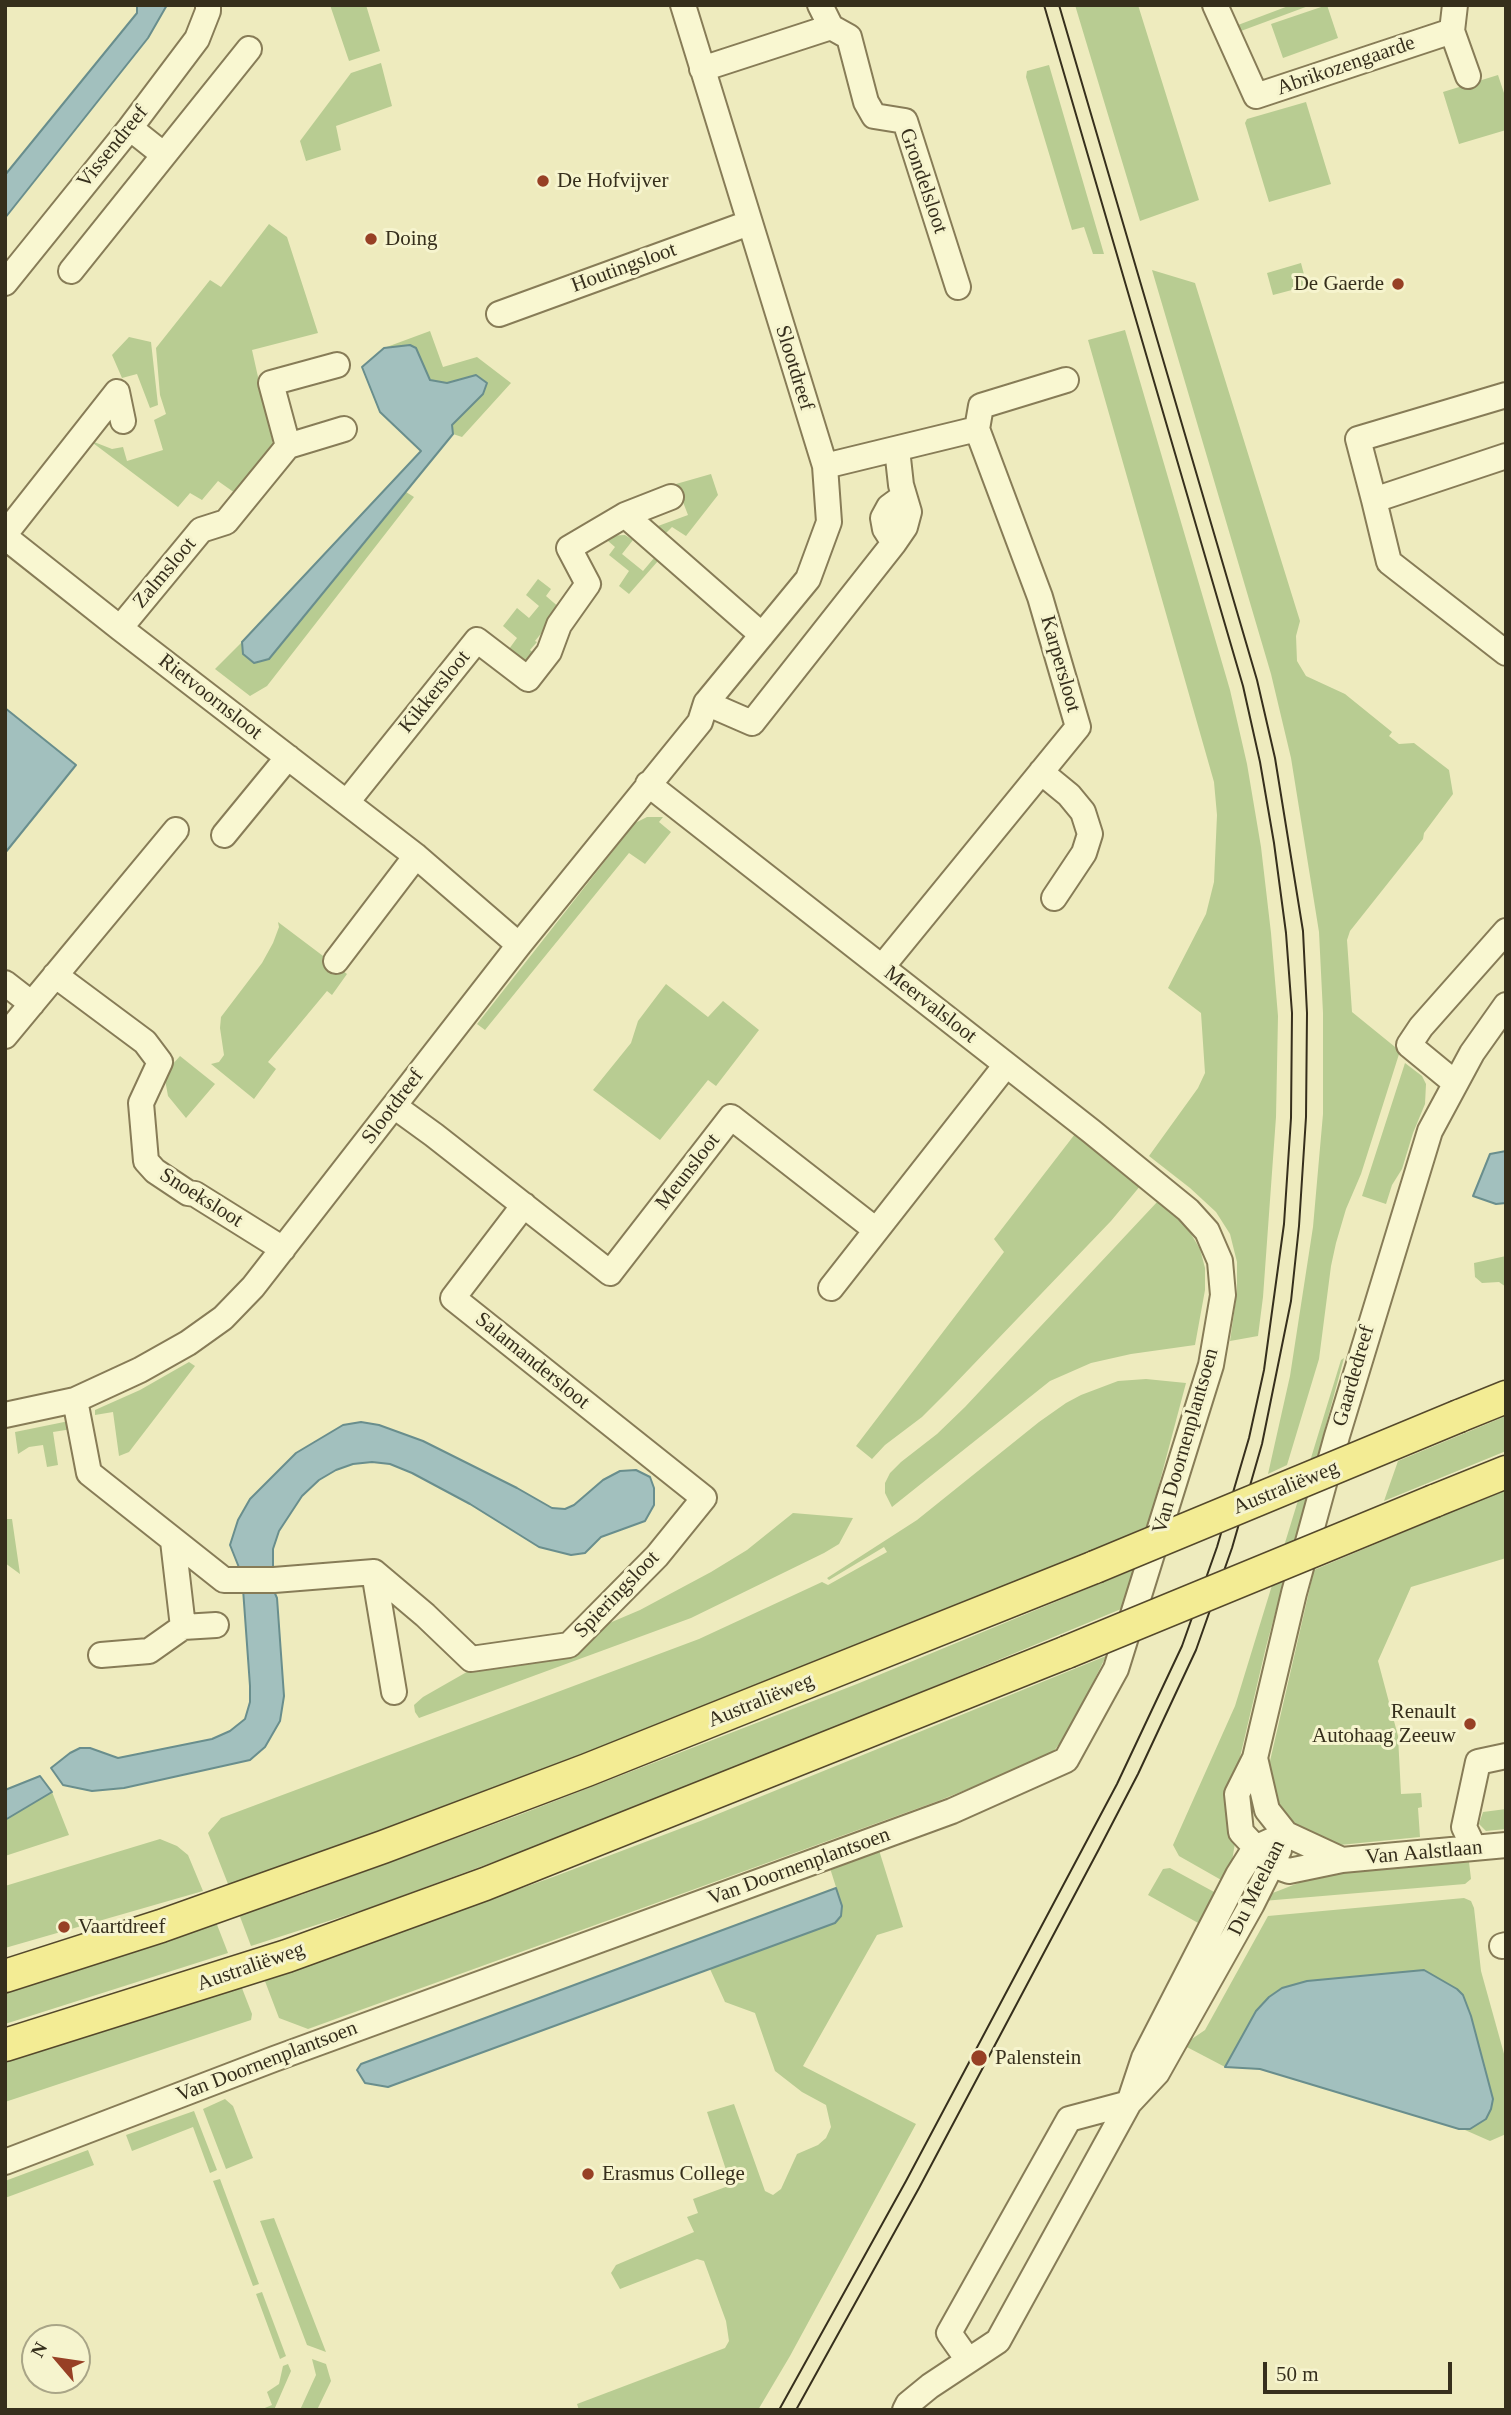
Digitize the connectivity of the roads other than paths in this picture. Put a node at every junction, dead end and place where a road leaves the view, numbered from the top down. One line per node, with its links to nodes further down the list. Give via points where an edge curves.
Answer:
1 (208, 5): 10 (street, Vissendreef, via 197,39)
2 (683, 5): 8 (street, Slootdreef)
3 (1215, 5): 6 (street, Abrikozengaarde, via 1256,96)
4 (1455, 5): 6 (street)
5 (826, 16): 8 (street, Grondelsloot); 15 (street, Grondelsloot, via 849,37 874,116 905,121)
6 (1452, 31): 9 (street)
7 (249, 49): 11 (street)
8 (702, 69): 12 (street, Slootdreef)
9 (1468, 76)
10 (130, 128): 11 (street); 14 (street, Vissendreef)
11 (164, 155): 13 (street)
12 (750, 223): 16 (street, Houtingsloot); 26 (street, Slootdreef)
13 (71, 271)
14 (5, 283)
15 (958, 287)
16 (499, 314)
17 (337, 365): 23 (street, via 271,383)
18 (1066, 380): 22 (street, via 981,406)
19 (1506, 395): 28 (street, via 1358,439)
20 (123, 421): 30 (street, via 117,392)
21 (344, 429): 23 (street)
22 (977, 429): 24 (street); 36 (street, Karpersloot, via 1040,597 1078,727)
23 (288, 446): 31 (street, Zalmsloot, via 226,522 201,530)
24 (897, 449): 26 (street); 34 (street, via 909,512 894,543 752,723)
25 (1506, 456): 28 (street)
26 (825, 466): 32 (street, Slootdreef, via 829,522 808,579)
27 (671, 497): 29 (street, Kikkersloot)
28 (1374, 500): 33 (street, via 1389,562)
29 (625, 515): 32 (street); 38 (street, Kikkersloot, via 569,548 588,584 528,680 477,640)
30 (5, 536): 31 (street, Rietvoornsloot)
31 (120, 628): 35 (street, Rietvoornsloot)
32 (762, 635): 34 (street, Slootdreef)
33 (1506, 653)
34 (706, 703): 37 (street, Slootdreef, via 700,722)
35 (288, 757): 38 (street, Rietvoornsloot); 40 (street)
36 (1041, 772): 42 (street, via 1083,812 1090,834 1084,853); 46 (street, Karpersloot)
37 (648, 784): 44 (street, Slootdreef); 46 (street, Meervalsloot)
38 (347, 802): 41 (street, Rietvoornsloot)
39 (176, 830): 47 (street)
40 (224, 835)
41 (416, 856): 44 (street, Rietvoornsloot); 45 (street)
42 (1054, 898)
43 (1506, 931): 53 (street, via 1409,1045)
44 (519, 945): 54 (street, Slootdreef)
45 (336, 961)
46 (882, 968): 52 (street, Meervalsloot)
47 (55, 975): 49 (street); 58 (street, Snoeksloot, via 145,1042 160,1062 141,1104 146,1161 188,1193)
48 (5, 983): 49 (street)
49 (32, 1004): 51 (street)
50 (1506, 1005): 53 (street, Gaardedreef)
51 (5, 1036)
52 (1006, 1065): 56 (street); 57 (street, Meervalsloot, via 1188,1210)
53 (1454, 1082): 72 (street, Gaardedreef, via 1430,1131 1337,1436)
54 (394, 1106): 55 (street); 58 (street, Slootdreef)
55 (524, 1205): 56 (street, Meunsloot, via 610,1273 731,1117); 64 (street, Salamandersloot, via 453,1298)
56 (876, 1230): 59 (street)
57 (1207, 1231): 81 (street, Van Doornenplantsoen, via 1220,1261 1223,1295 1212,1365 1116,1669 1066,1760 951,1811)
58 (283, 1249): 61 (street, Slootdreef, via 253,1287 188,1343)
59 (831, 1288)
60 (1506, 1397): 78 (main road, Australiëweg, bridge, via 587,1770 161,1926)
61 (75, 1400): 62 (street, Slootdreef); 65 (street, via 89,1473)
62 (5, 1416)
63 (1506, 1472): 79 (main road, Australiëweg, bridge, via 523,1869 287,1956)
64 (704, 1498): 66 (street, Spieringsloot, via 657,1556 569,1645 471,1659)
65 (173, 1541): 66 (street, via 224,1580); 68 (street)
66 (374, 1572): 70 (street)
67 (216, 1625): 68 (street)
68 (183, 1627): 69 (street, via 149,1651)
69 (100, 1655)
70 (394, 1692)
71 (1506, 1756): 75 (street, via 1478,1762 1464,1827)
72 (1255, 1758): 73 (street, Gaardedreef, via 1267,1810); 76 (street, Gaardedreef, via 1237,1794 1241,1832)
73 (1286, 1833): 76 (street, Du Meelaan); 77 (street, Van Aalstlaan)
74 (1506, 1845): 75 (street, Van Aalstlaan)
75 (1474, 1849): 77 (street, Van Aalstlaan)
76 (1263, 1857): 77 (street, Van Aalstlaan, via 1289,1871); 80 (street, Du Meelaan, via 1157,2073)
77 (1342, 1860)
78 (5, 1976)
79 (5, 2045)
80 (1129, 2103): 82 (street, Du Meelaan, via 998,2341); 82 (street, via 1069,2119 949,2333)
81 (5, 2162)
82 (968, 2360): 83 (street, Du Meelaan)
83 (905, 2410)

